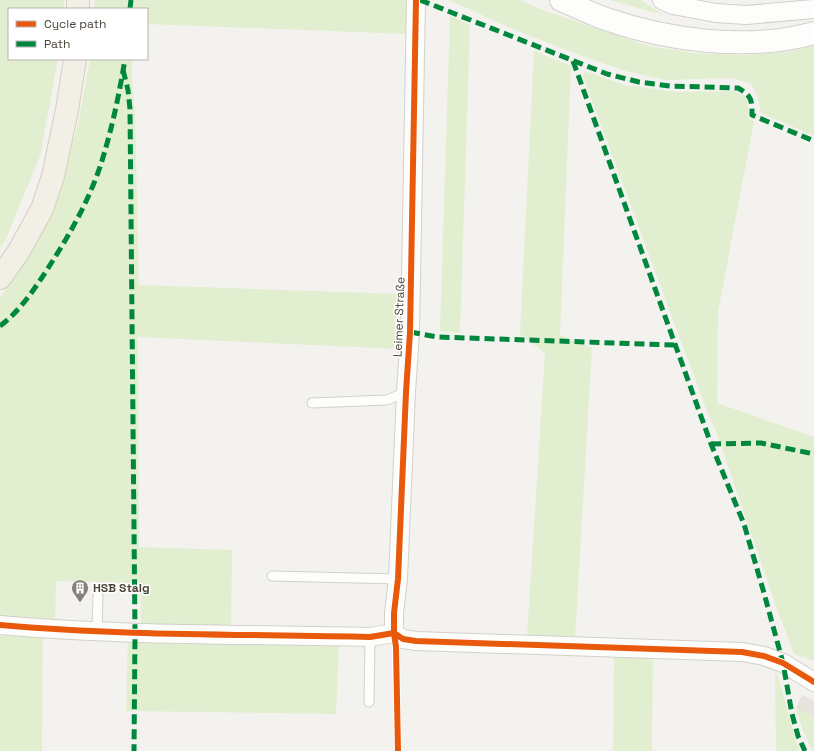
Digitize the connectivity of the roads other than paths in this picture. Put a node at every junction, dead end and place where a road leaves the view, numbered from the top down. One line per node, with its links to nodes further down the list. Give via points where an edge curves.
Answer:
1 (416, 0): 8 (street, Leimer Straße, via 410,332)
2 (561, 0): 5 (street, via 606,19 650,32 696,40 774,40)
3 (662, 0): 4 (street, via 673,5 716,13 746,15)
4 (814, 10)
5 (814, 33)
6 (75, 60): 7 (main road, via 68,110 53,176 42,209 19,251)
7 (0, 278)
8 (406, 392): 9 (lane, via 387,400); 11 (street, Leimer Straße)
9 (312, 403)
10 (272, 576): 11 (lane)
11 (398, 579): 15 (street, Leimer Straße)
12 (98, 596): 14 (lane)
13 (0, 625): 14 (street)
14 (97, 631): 16 (street)
15 (394, 633): 16 (street); 17 (street, via 403,640 416,641 742,652 783,663)
16 (370, 636): 18 (lane)
17 (814, 682)
18 (369, 702)

